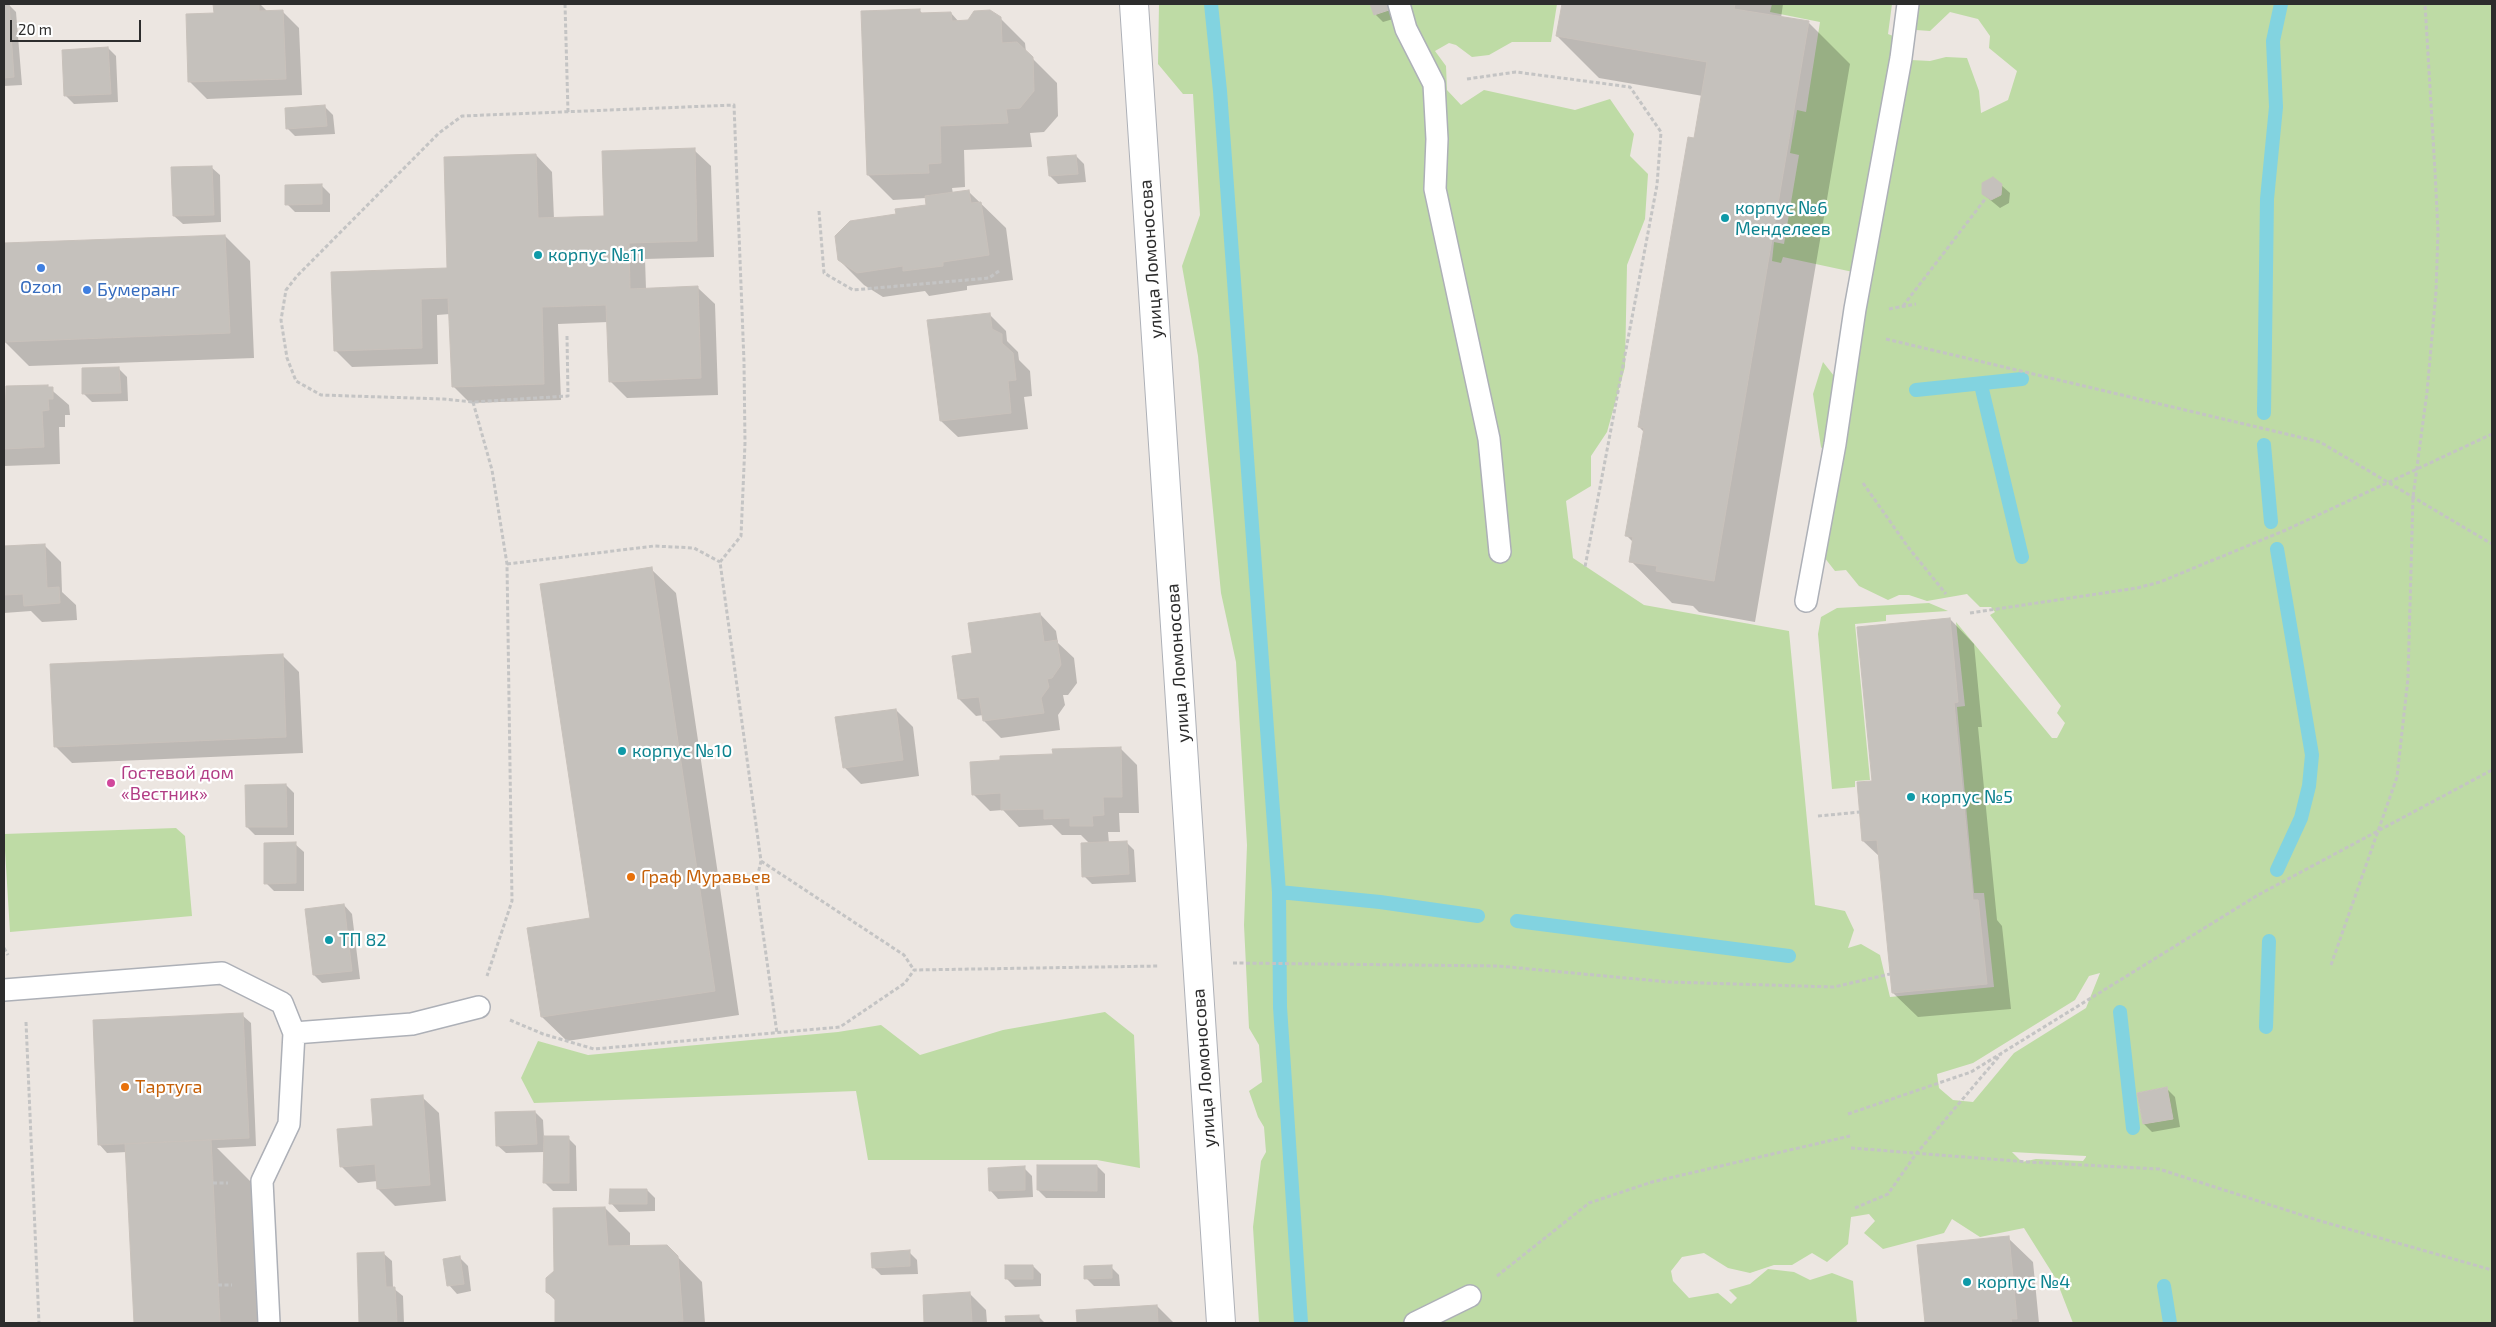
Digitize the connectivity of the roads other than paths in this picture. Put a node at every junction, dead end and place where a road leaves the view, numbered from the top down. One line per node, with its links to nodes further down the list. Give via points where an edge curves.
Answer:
1 (1134, 4): 11 (street, улица Ломоносова)
2 (1398, 4): 4 (lane, via 1406,29 1434,84 1436,189 1489,439)
3 (1908, 4): 5 (lane)
4 (1500, 552)
5 (1806, 600)
6 (4, 990): 8 (lane, via 222,973 282,1003)
7 (479, 1007): 8 (lane, via 412,1024)
8 (294, 1033): 10 (lane, via 289,1124 262,1181)
9 (1470, 1296): 12 (lane)
10 (268, 1323)
11 (1221, 1323)
12 (1415, 1323)

